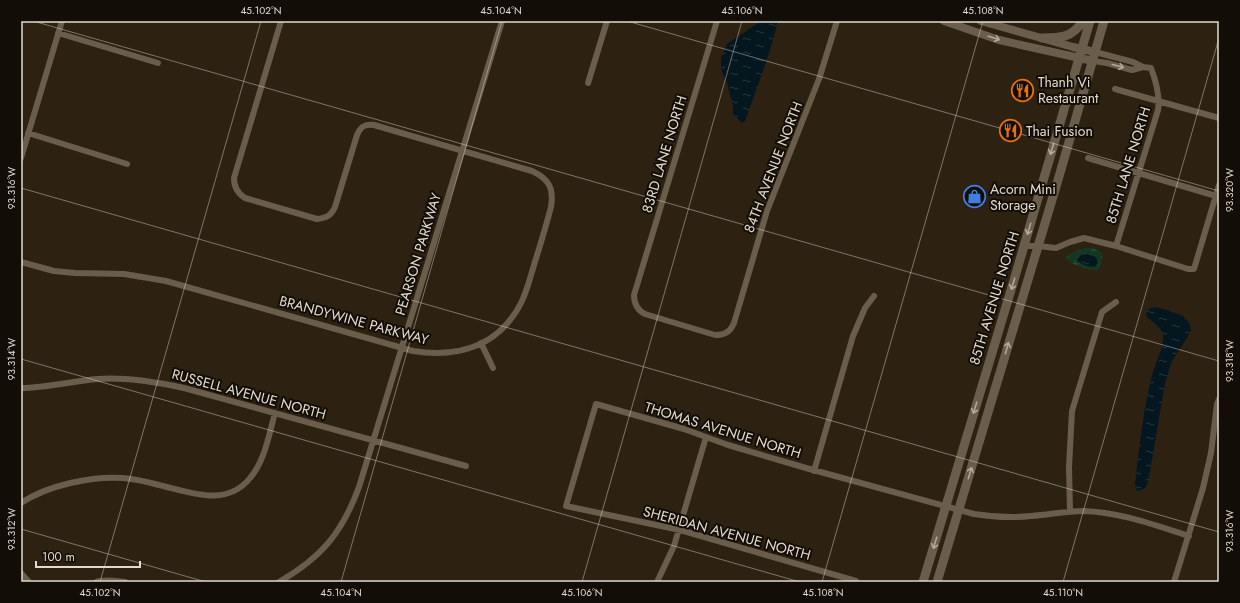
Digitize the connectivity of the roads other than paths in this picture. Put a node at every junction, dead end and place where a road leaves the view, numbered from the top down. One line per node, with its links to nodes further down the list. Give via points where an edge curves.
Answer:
1 (62, 21): 12 (street)
2 (281, 21): 24 (street, BRANDYWINE PARKWAY, via 234,178 234,185 245,198 317,219 329,216 335,207 357,135 363,126 374,125)
3 (502, 21): 24 (street, PEARSON PARKWAY)
4 (607, 21): 19 (street)
5 (717, 21): 37 (street, 83RD LANE NORTH, via 634,301 640,312 715,335 727,333)
6 (837, 21): 37 (street, 84TH AVENUE NORTH, via 819,79 767,211)
7 (944, 21): 15 (street, one-way to 15, via 999,40)
8 (981, 21): 13 (street)
9 (1083, 21): 13 (main road, via 1076,30 1065,36)
10 (1090, 21): 15 (main road, 85TH AVENUE NORTH)
11 (1104, 21): 14 (main road, 85TH AVENUE NORTH)
12 (58, 33): 17 (street); 23 (street)
13 (1042, 38): 15 (street)
14 (1096, 52): 15 (street); 16 (main road, 85TH AVENUE NORTH); 18 (street)
15 (1081, 54): 16 (street); 31 (main road, 85TH AVENUE NORTH, one-way to 31)
16 (1093, 61): 18 (street, one-way to 18, via 1132,70); 32 (main road, 85TH AVENUE NORTH)
17 (158, 63)
18 (1143, 67): 21 (street, 85TH LANE NORTH, via 1150,68)
19 (588, 83)
20 (1115, 89): 21 (street)
21 (1159, 102): 22 (street); 28 (street, 85TH LANE NORTH)
22 (1219, 118)
23 (28, 133): 25 (street); 27 (street)
24 (461, 150): 38 (street, BRANDYWINE PARKWAY, via 532,171 550,185 552,199 521,302 502,328); 39 (street, PEARSON PARKWAY)
25 (21, 158)
26 (1088, 158): 28 (street)
27 (127, 164)
28 (1138, 174): 30 (street); 33 (street, 85TH LANE NORTH)
29 (1219, 185): 30 (street)
30 (1216, 196): 33 (street, via 1194,269)
31 (1024, 246): 32 (street); 50 (main road, 85TH AVENUE NORTH, one-way to 50)
32 (1038, 246): 33 (street, via 1056,248 1084,238); 51 (main road, 85TH AVENUE NORTH, one-way to 32)
33 (1116, 246)
34 (21, 262): 39 (street, BRANDYWINE PARKWAY, via 54,271 124,274 166,281)
35 (874, 296): 47 (street, via 865,308 853,336)
36 (1116, 302): 52 (street, via 1102,312 1072,411)
37 (734, 323)
38 (481, 343): 39 (street, BRANDYWINE PARKWAY, via 445,354 429,354); 40 (street)
39 (402, 348): 45 (street, PEARSON PARKWAY)
40 (493, 368)
41 (21, 388): 43 (street, RUSSELL AVENUE NORTH, via 98,379 142,380 184,388)
42 (1219, 399): 54 (street, via 1207,470)
43 (275, 413): 45 (street, RUSSELL AVENUE NORTH); 48 (street, via 256,469 250,479 231,492 198,495 141,481 107,478 62,485)
44 (706, 437): 47 (street, THOMAS AVENUE NORTH); 49 (street, THOMAS AVENUE NORTH, via 596,404); 53 (street)
45 (373, 440): 46 (street, RUSSELL AVENUE NORTH); 59 (street, PEARSON PARKWAY, via 351,508 341,527 313,559)
46 (466, 466)
47 (814, 471): 50 (street, THOMAS AVENUE NORTH)
48 (21, 503)
49 (566, 506): 53 (street, SHERIDAN AVENUE NORTH)
50 (946, 506): 51 (street, THOMAS AVENUE NORTH); 62 (main road, 85TH AVENUE NORTH, one-way to 62)
51 (959, 510): 52 (street, THOMAS AVENUE NORTH, via 1012,518); 63 (main road, 85TH AVENUE NORTH)
52 (1070, 512): 54 (street, THOMAS AVENUE NORTH, via 1120,515)
53 (680, 530): 60 (street); 61 (street, SHERIDAN AVENUE NORTH)
54 (1189, 536): 64 (street)
55 (21, 573): 56 (street)
56 (29, 582)
57 (96, 582): 58 (street)
58 (125, 582)
59 (280, 582)
60 (657, 582)
61 (856, 582)
62 (923, 582)
63 (938, 582)
64 (1174, 582)

